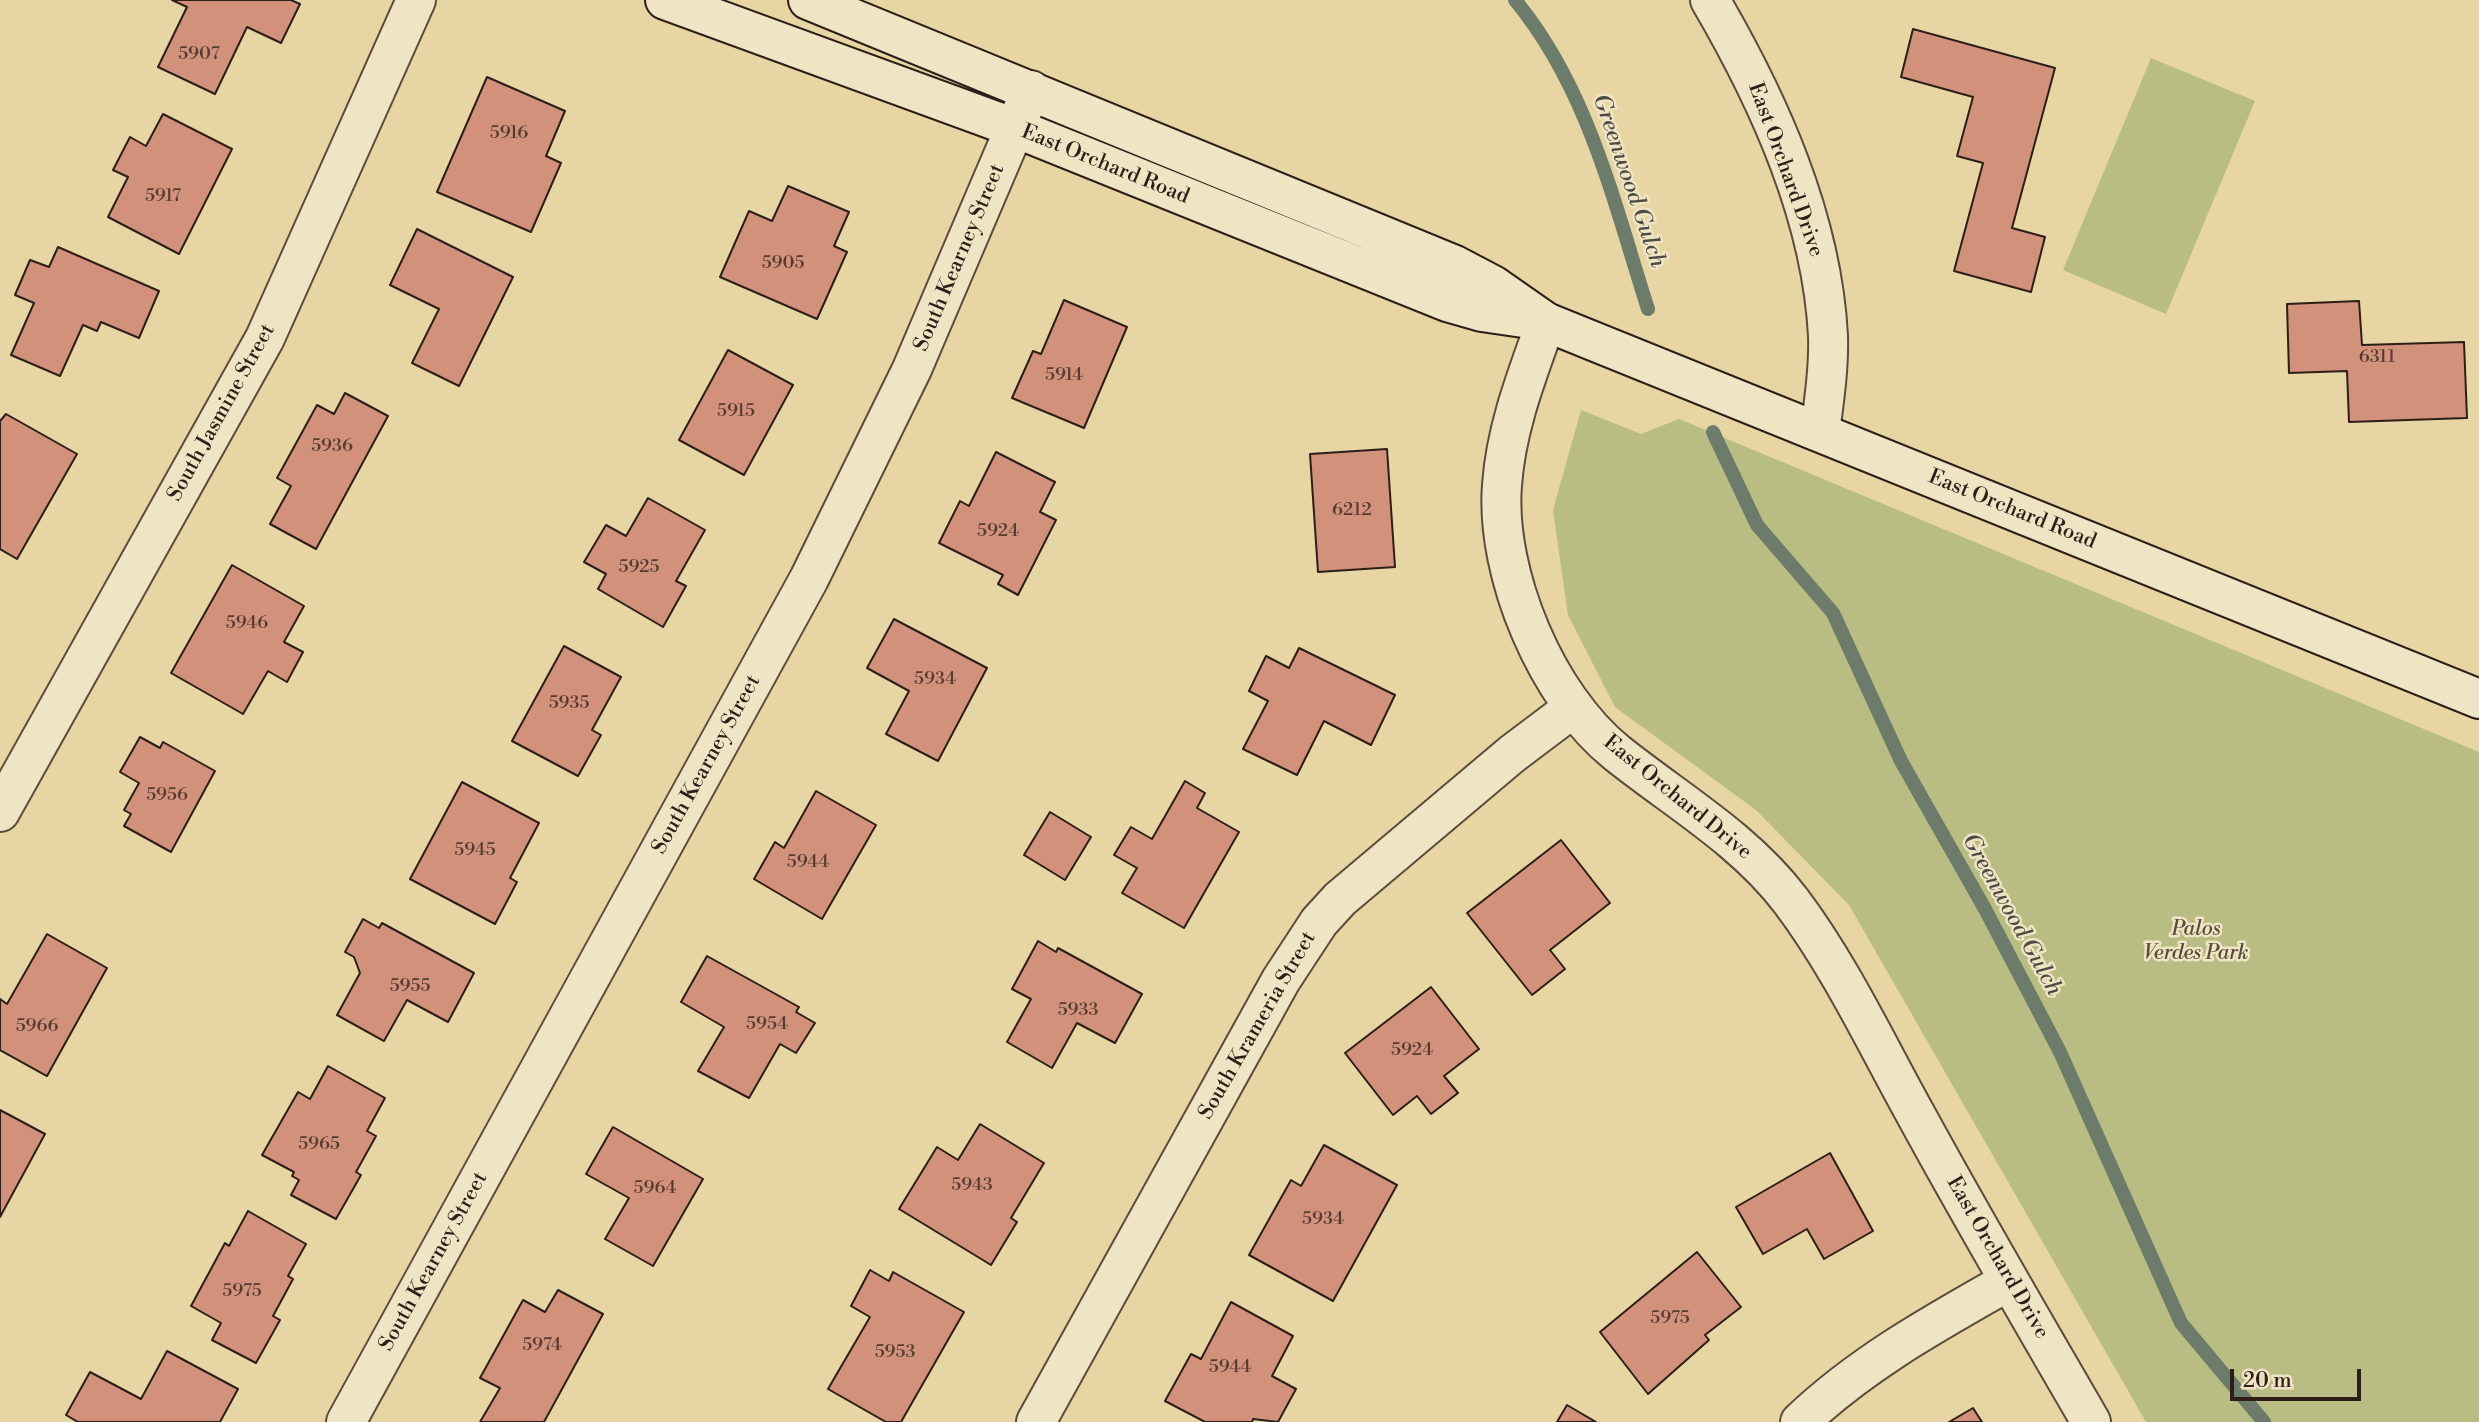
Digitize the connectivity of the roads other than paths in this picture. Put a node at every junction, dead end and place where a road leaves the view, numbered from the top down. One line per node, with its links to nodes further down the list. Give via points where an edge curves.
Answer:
1 (416, 0): 11 (street, South Jasmine Street, via 265,338)
2 (665, 0): 6 (street, East Orchard Road)
3 (808, 0): 5 (street, East Orchard Road)
4 (1710, 0): 8 (street, East Orchard Drive, via 1780,143 1818,261 1828,339)
5 (1031, 90): 6 (street, South Kearney Street); 7 (street, East Orchard Road, via 1455,265)
6 (1015, 128): 7 (street, East Orchard Road, via 1447,302); 13 (street, South Kearney Street, via 912,369 809,579)
7 (1546, 322): 8 (street, East Orchard Road); 10 (street, East Orchard Drive, via 1511,425 1501,502 1524,617 1557,686)
8 (1819, 432): 9 (street, East Orchard Road)
9 (2479, 699)
10 (1573, 708): 12 (street, East Orchard Drive, via 1614,750 1723,832 1790,900 1840,978); 14 (street, South Krameria Street, via 1366,874 1319,922 1281,980)
11 (0, 812)
12 (2009, 1281): 15 (street, via 1909,1337); 16 (street, East Orchard Drive)
13 (346, 1422)
14 (1036, 1422)
15 (1800, 1422)
16 (2091, 1422)

